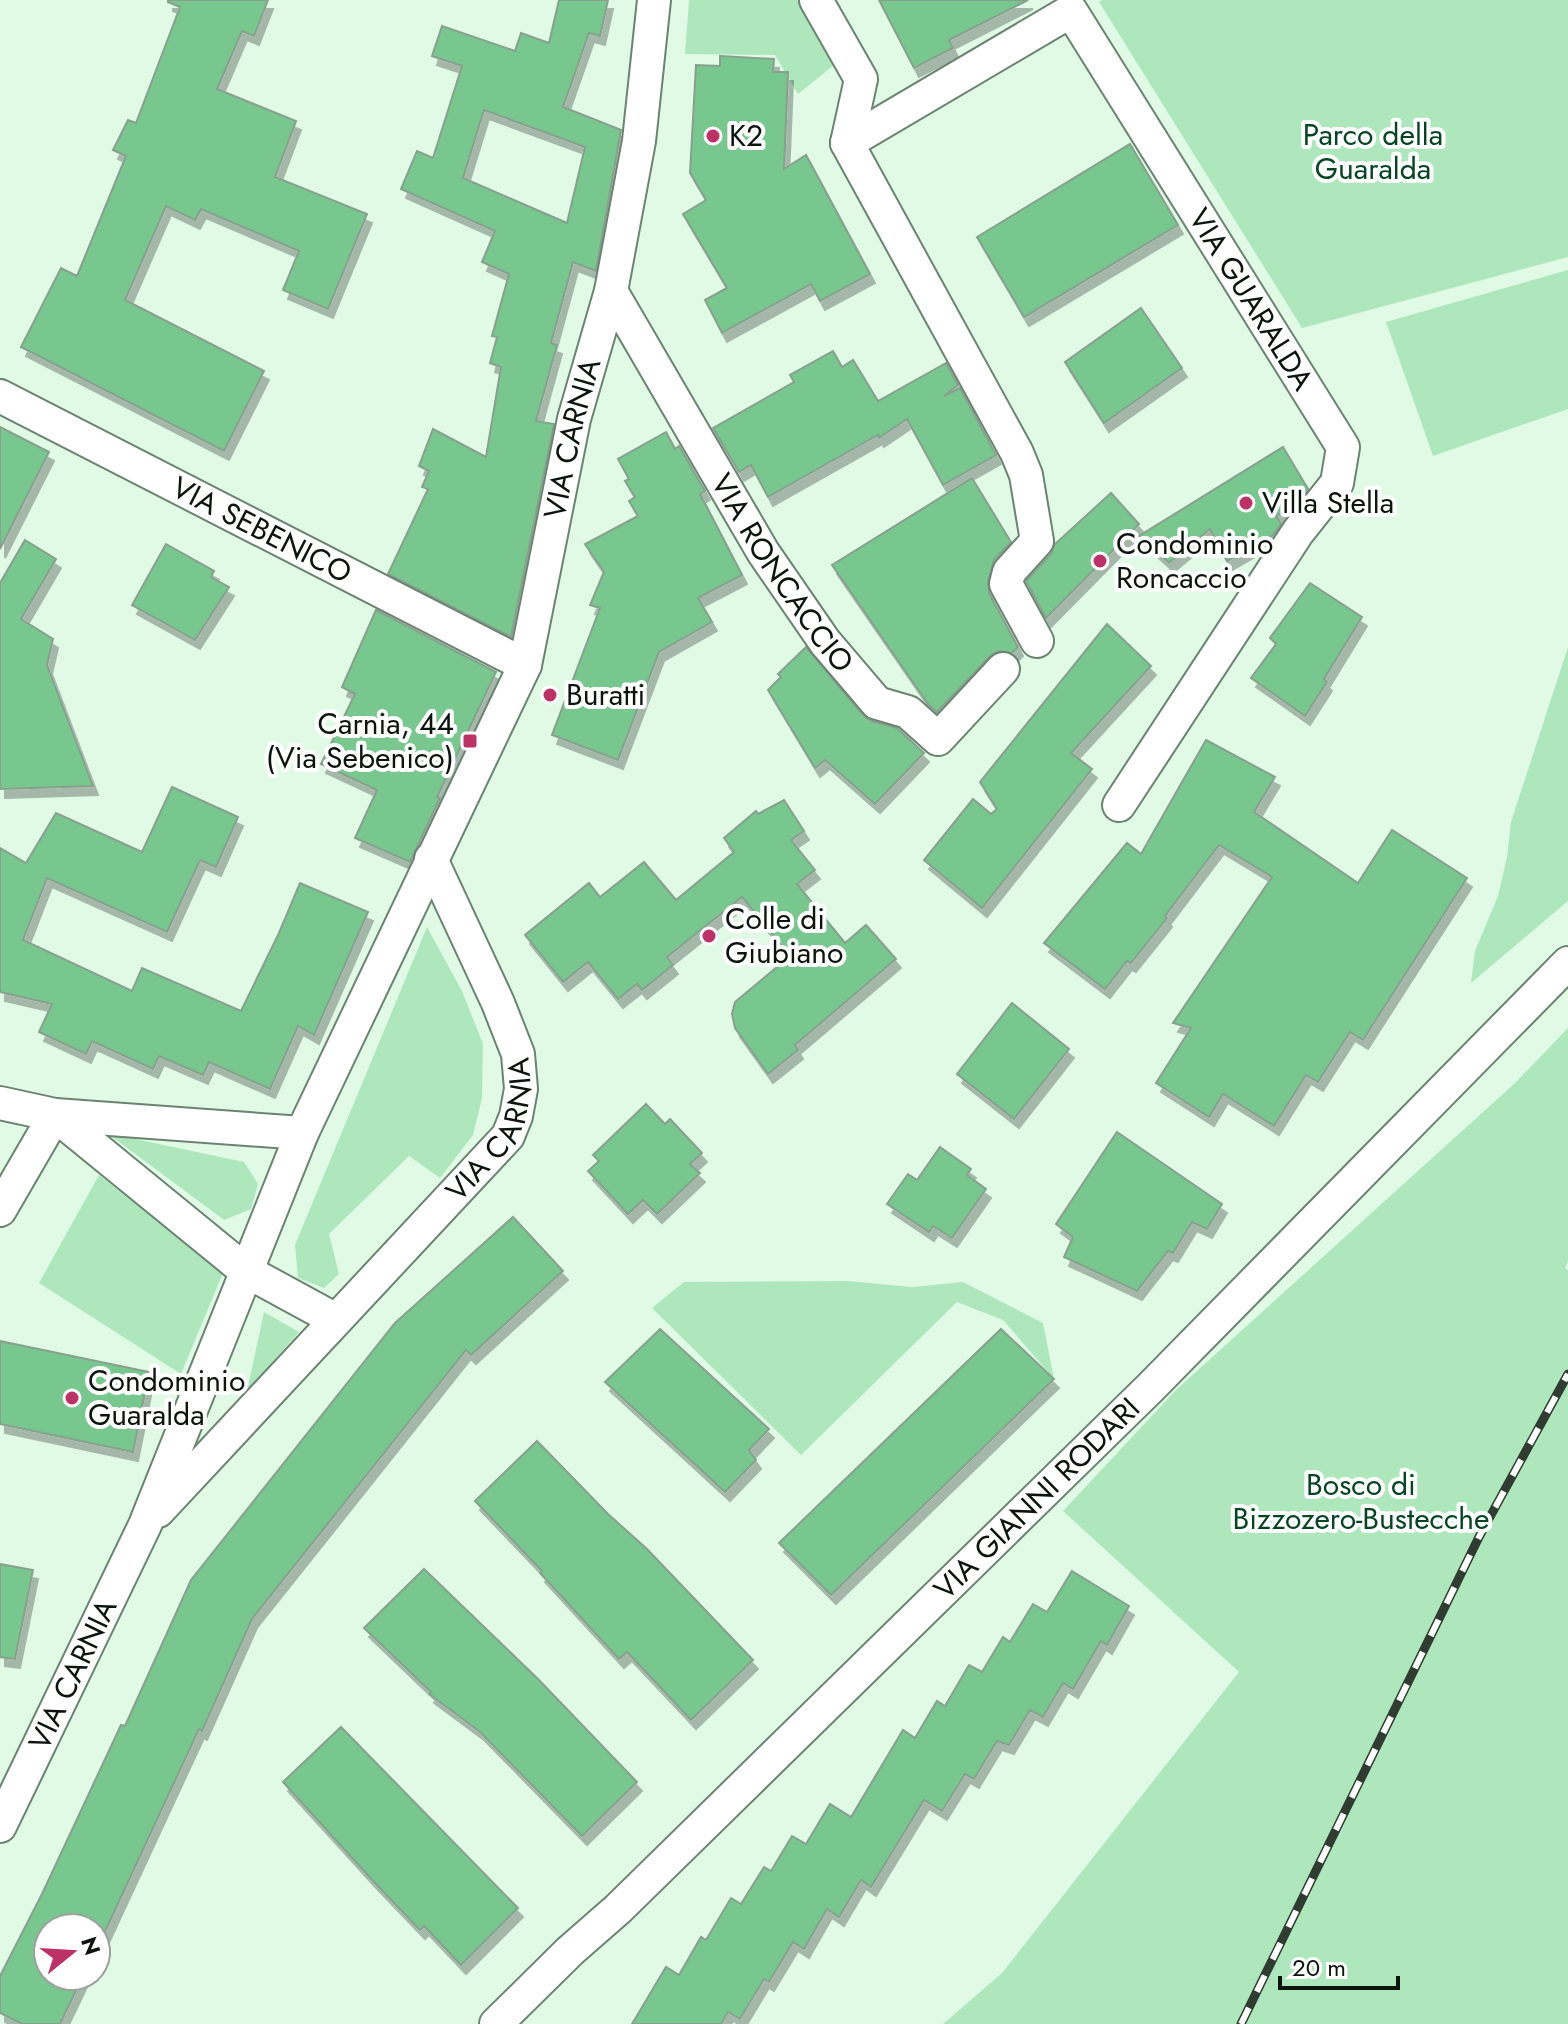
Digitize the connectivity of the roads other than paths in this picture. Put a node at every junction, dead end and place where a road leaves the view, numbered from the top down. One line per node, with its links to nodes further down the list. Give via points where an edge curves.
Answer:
1 (654, 0): 5 (street, VIA CARNIA, via 639,141)
2 (816, 0): 4 (street, via 861,79)
3 (1068, 6): 4 (street, VIA GUARALDA); 10 (street, VIA GUARALDA, via 1343,447 1337,483 1298,532)
4 (847, 143): 7 (street, via 1026,475 1037,541 1009,572 1006,584)
5 (611, 291): 8 (street, VIA CARNIA, via 574,419); 9 (street, VIA RONCACCIO, via 763,552 825,642 877,703 908,712 938,739)
6 (0, 396): 8 (street, VIA SEBENICO)
7 (1037, 641)
8 (525, 665): 11 (street, VIA CARNIA)
9 (1003, 669)
10 (1119, 805)
11 (431, 859): 15 (street, VIA CARNIA); 18 (street, VIA CARNIA, via 518,1054 521,1089 516,1116 508,1136 475,1175)
12 (1568, 963): 21 (street, VIA GIANNI RODARI, via 1151,1387)
13 (0, 1103): 14 (street)
14 (55, 1115): 15 (street); 16 (street); 17 (street)
15 (302, 1133): 17 (street, VIA CARNIA)
16 (0, 1210)
17 (246, 1271): 18 (street); 19 (street, VIA CARNIA)
18 (336, 1320): 19 (street, VIA CARNIA)
19 (145, 1525): 20 (street, VIA CARNIA)
20 (0, 1826)
21 (496, 2024)

